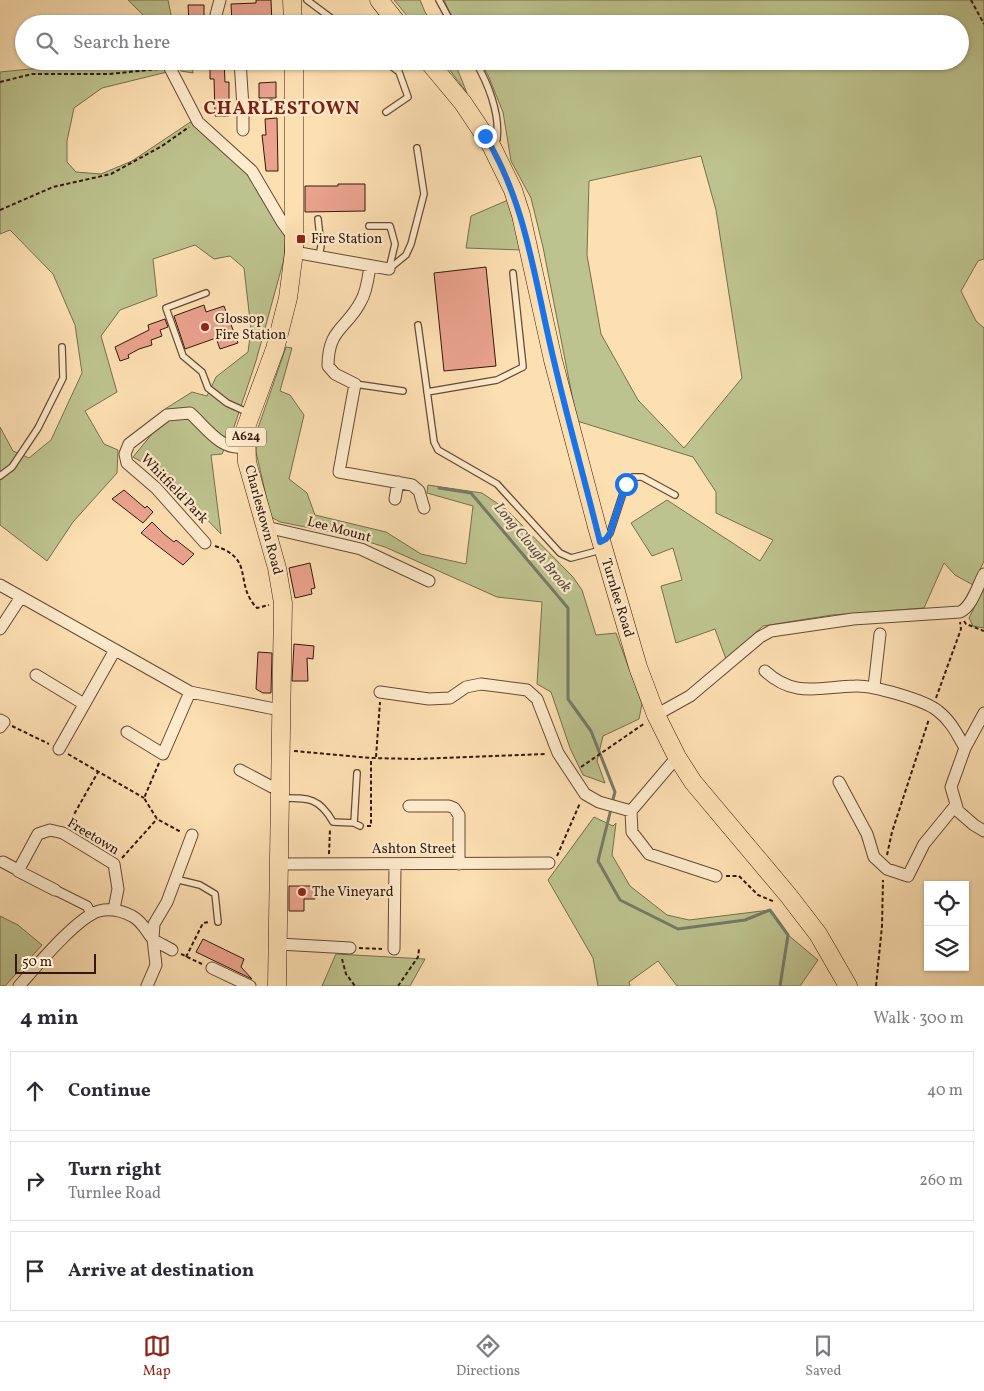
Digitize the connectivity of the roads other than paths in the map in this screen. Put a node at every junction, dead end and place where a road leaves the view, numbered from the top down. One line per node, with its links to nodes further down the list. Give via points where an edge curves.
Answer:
1 (220, 0): 6 (street)
2 (292, 0): 7 (main road)
3 (307, 0): 8 (lane)
4 (379, 0): 9 (main road)
5 (439, 0): 10 (lane)
6 (216, 15)
7 (293, 15)
8 (328, 15)
9 (391, 15)
10 (447, 15)
11 (171, 70): 25 (street, via 198,122 252,171)
12 (240, 70): 18 (street)
13 (294, 70): 17 (main road, Charlestown Road / A624)
14 (396, 70): 19 (lane, via 408,97)
15 (436, 70): 21 (main road, Turnlee Road)
16 (480, 70): 21 (lane, via 496,118 497,139)
17 (294, 105): 18 (street); 25 (main road, Charlestown Road / A624)
18 (242, 107): 20 (street)
19 (386, 112)
20 (243, 130)
21 (491, 145): 45 (main road, Turnlee Road, via 522,214 554,360)
22 (417, 148): 28 (lane, via 424,194 406,255)
23 (318, 219): 26 (lane)
24 (369, 226): 28 (lane, via 390,226 395,244)
25 (295, 244): 26 (street); 36 (main road, Charlestown Road / A624, via 288,298 275,349)
26 (319, 256): 27 (street)
27 (370, 266): 28 (street); 33 (street, via 360,303 330,341 328,354 328,366 335,374)
28 (389, 269)
29 (513, 273): 35 (lane, via 522,367 497,380)
30 (206, 293): 36 (lane, via 166,308 183,356 202,372 208,388 227,403)
31 (418, 324): 35 (lane)
32 (62, 347): 38 (lane, via 63,378 38,428 12,467)
33 (355, 384): 34 (lane); 39 (street, via 340,472)
34 (403, 391)
35 (427, 392): 45 (lane, via 438,450 496,484 560,554 571,558)
36 (251, 413): 37 (main road, Charlestown Road / A624, via 246,428)
37 (246, 446): 43 (main road, Charlestown Road / A624, via 247,462); 44 (street, Whitfield Park, via 232,447 221,443 190,413 166,415 129,444 125,454 127,463 156,488)
38 (0, 476)
39 (398, 482): 41 (street); 42 (street, via 412,485 419,491)
40 (675, 495): 45 (lane, via 642,476 633,477 626,484 610,533)
41 (395, 499)
42 (424, 508)
43 (266, 528): 47 (street, Lee Mount, via 361,549); 59 (main road, Charlestown Road / A624, via 283,603)
44 (205, 543)
45 (602, 546): 61 (main road, Turnlee Road, via 638,668)
46 (984, 574): 61 (street, via 965,610 960,612 853,620 771,631 690,696)
47 (429, 581)
48 (0, 585): 49 (street)
49 (20, 596): 50 (street); 52 (street)
50 (0, 629)
51 (880, 634): 55 (street)
52 (115, 650): 56 (street); 58 (street)
53 (765, 671): 55 (street, via 776,681 792,688)
54 (36, 675): 58 (street)
55 (874, 687): 63 (street, via 933,707 948,720)
56 (190, 692): 59 (street); 62 (street, via 163,754)
57 (380, 692): 72 (street, via 429,699 450,698 466,687 481,684 527,690 537,698 558,754 584,794)
58 (84, 704): 64 (street)
59 (280, 710): 69 (main road, Charlestown Road / A624)
60 (984, 713): 63 (street)
61 (656, 715): 65 (main road, Turnlee Road)
62 (127, 732)
63 (965, 748): 71 (street, via 951,786)
64 (59, 749)
65 (677, 757): 72 (street); 97 (main road, Turnlee Road, via 693,782 818,934)
66 (240, 770): 69 (street)
67 (357, 773): 69 (lane, via 357,824 333,822 324,806)
68 (839, 782): 71 (street, via 867,834 874,857 885,867 908,876 924,844)
69 (279, 793): 77 (main road, Charlestown Road / A624)
70 (409, 806): 78 (street, via 454,808 459,815)
71 (955, 806): 73 (street)
72 (626, 810): 81 (street, via 632,832 649,854)
73 (984, 831)
74 (192, 835): 82 (street)
75 (2, 861): 80 (street)
76 (549, 863): 78 (street, Ashton Street)
77 (278, 864): 79 (street, Ashton Street); 88 (main road, Charlestown Road / A624)
78 (459, 864): 79 (street, Ashton Street)
79 (395, 865): 90 (street)
80 (18, 870): 83 (street); 84 (street, Freetown, via 38,834 50,830 64,833 114,864 118,889)
81 (716, 876)
82 (175, 879): 86 (lane, via 200,885 215,894); 87 (street, via 154,924)
83 (55, 890): 85 (street)
84 (114, 909): 85 (street); 87 (street, via 139,920)
85 (95, 913): 93 (street, via 39,963)
86 (218, 922)
87 (153, 939): 91 (street); 94 (street, via 156,965)
88 (279, 944): 89 (street); 96 (main road, Charlestown Road / A624)
89 (346, 948)
90 (394, 949)
91 (172, 950)
92 (212, 968): 95 (street)
93 (19, 986)
94 (147, 986)
95 (250, 986)
96 (277, 986)
97 (848, 986)

